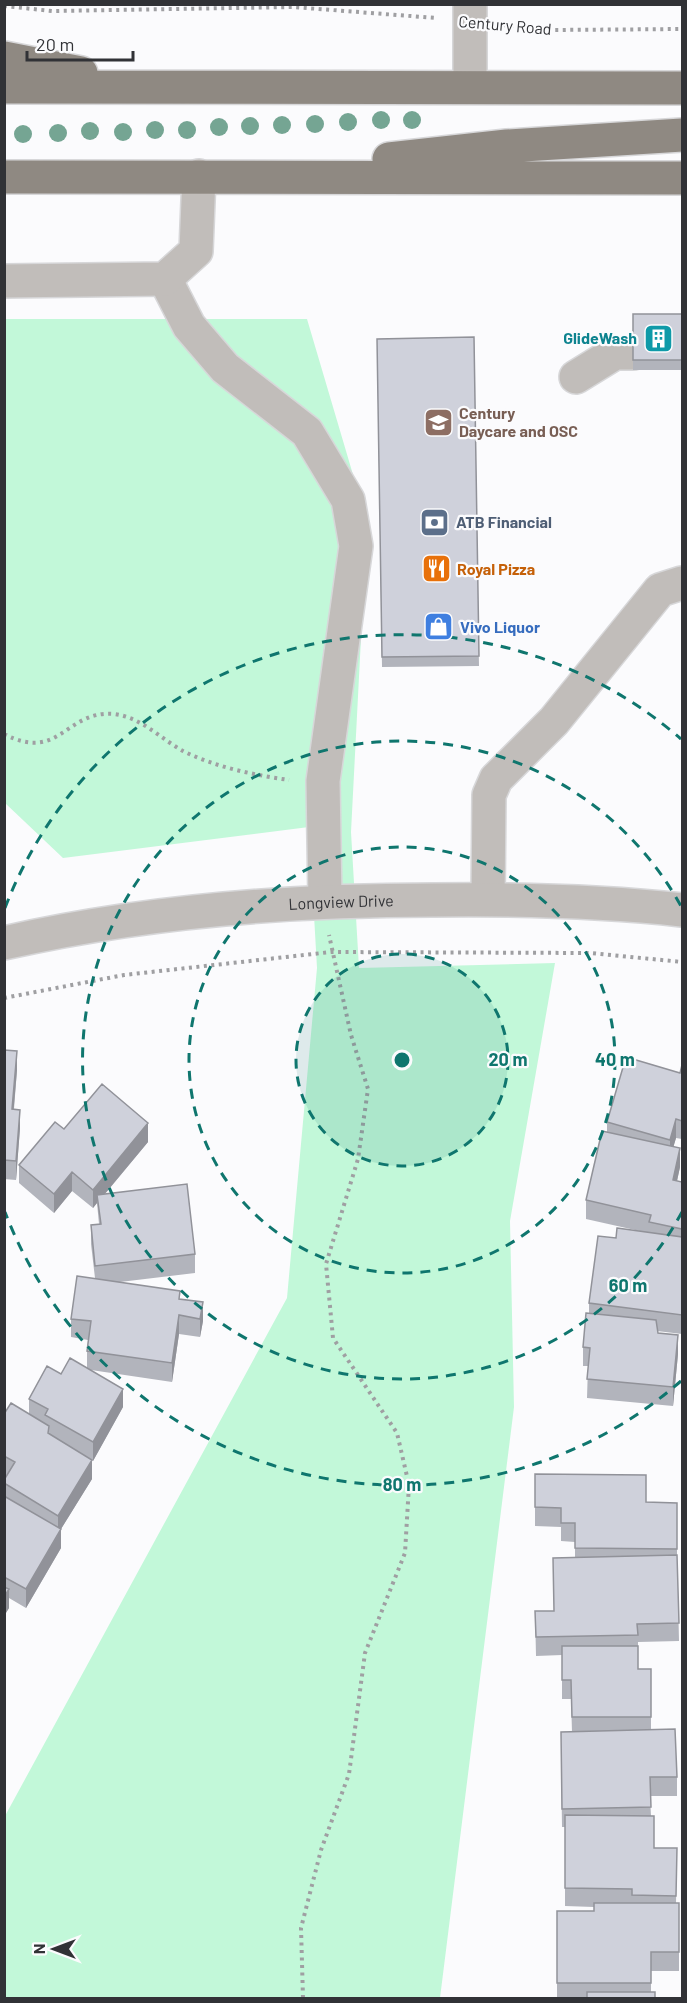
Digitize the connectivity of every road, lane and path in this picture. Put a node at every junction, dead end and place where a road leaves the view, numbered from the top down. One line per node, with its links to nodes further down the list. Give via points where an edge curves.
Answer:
1 (4, 6): 2 (path, Century Road, via 52,11)
2 (293, 6): 3 (path, Century Road)
3 (470, 13): 4 (path, Century Road, via 554,30); 6 (street)
4 (682, 29)
5 (4, 58): 8 (main road)
6 (470, 86): 8 (main road); 9 (main road)
7 (4, 87): 8 (main road)
8 (159, 87)
9 (682, 88)
10 (682, 135): 12 (main road, via 507,146)
11 (199, 176): 12 (main road); 13 (main road); 15 (street, via 195,251)
12 (232, 176): 14 (main road)
13 (4, 177)
14 (682, 178)
15 (165, 279): 16 (street); 21 (street, via 189,326 225,368 307,432 348,500 356,546)
16 (4, 281)
17 (633, 352): 18 (street, via 615,353)
18 (576, 376)
19 (682, 584): 22 (street, via 660,590 554,722 496,778 489,795)
20 (4, 734): 21 (path, via 22,743 36,744 52,741 91,717 114,714 136,721 183,751 217,763 256,775)
21 (323, 781): 23 (street)
22 (488, 899): 23 (street, Longview Drive); 24 (street, Longview Drive)
23 (324, 900): 25 (street, Longview Drive, via 192,912); 26 (path)
24 (682, 910)
25 (4, 943)
26 (331, 952): 27 (path, via 591,953); 28 (path, via 124,975); 29 (path, via 368,1089 358,1159 326,1264 333,1338 397,1433 409,1485 405,1553 365,1653 349,1774 321,1850 301,1928)
27 (682, 962)
28 (4, 998)
29 (303, 1998)

